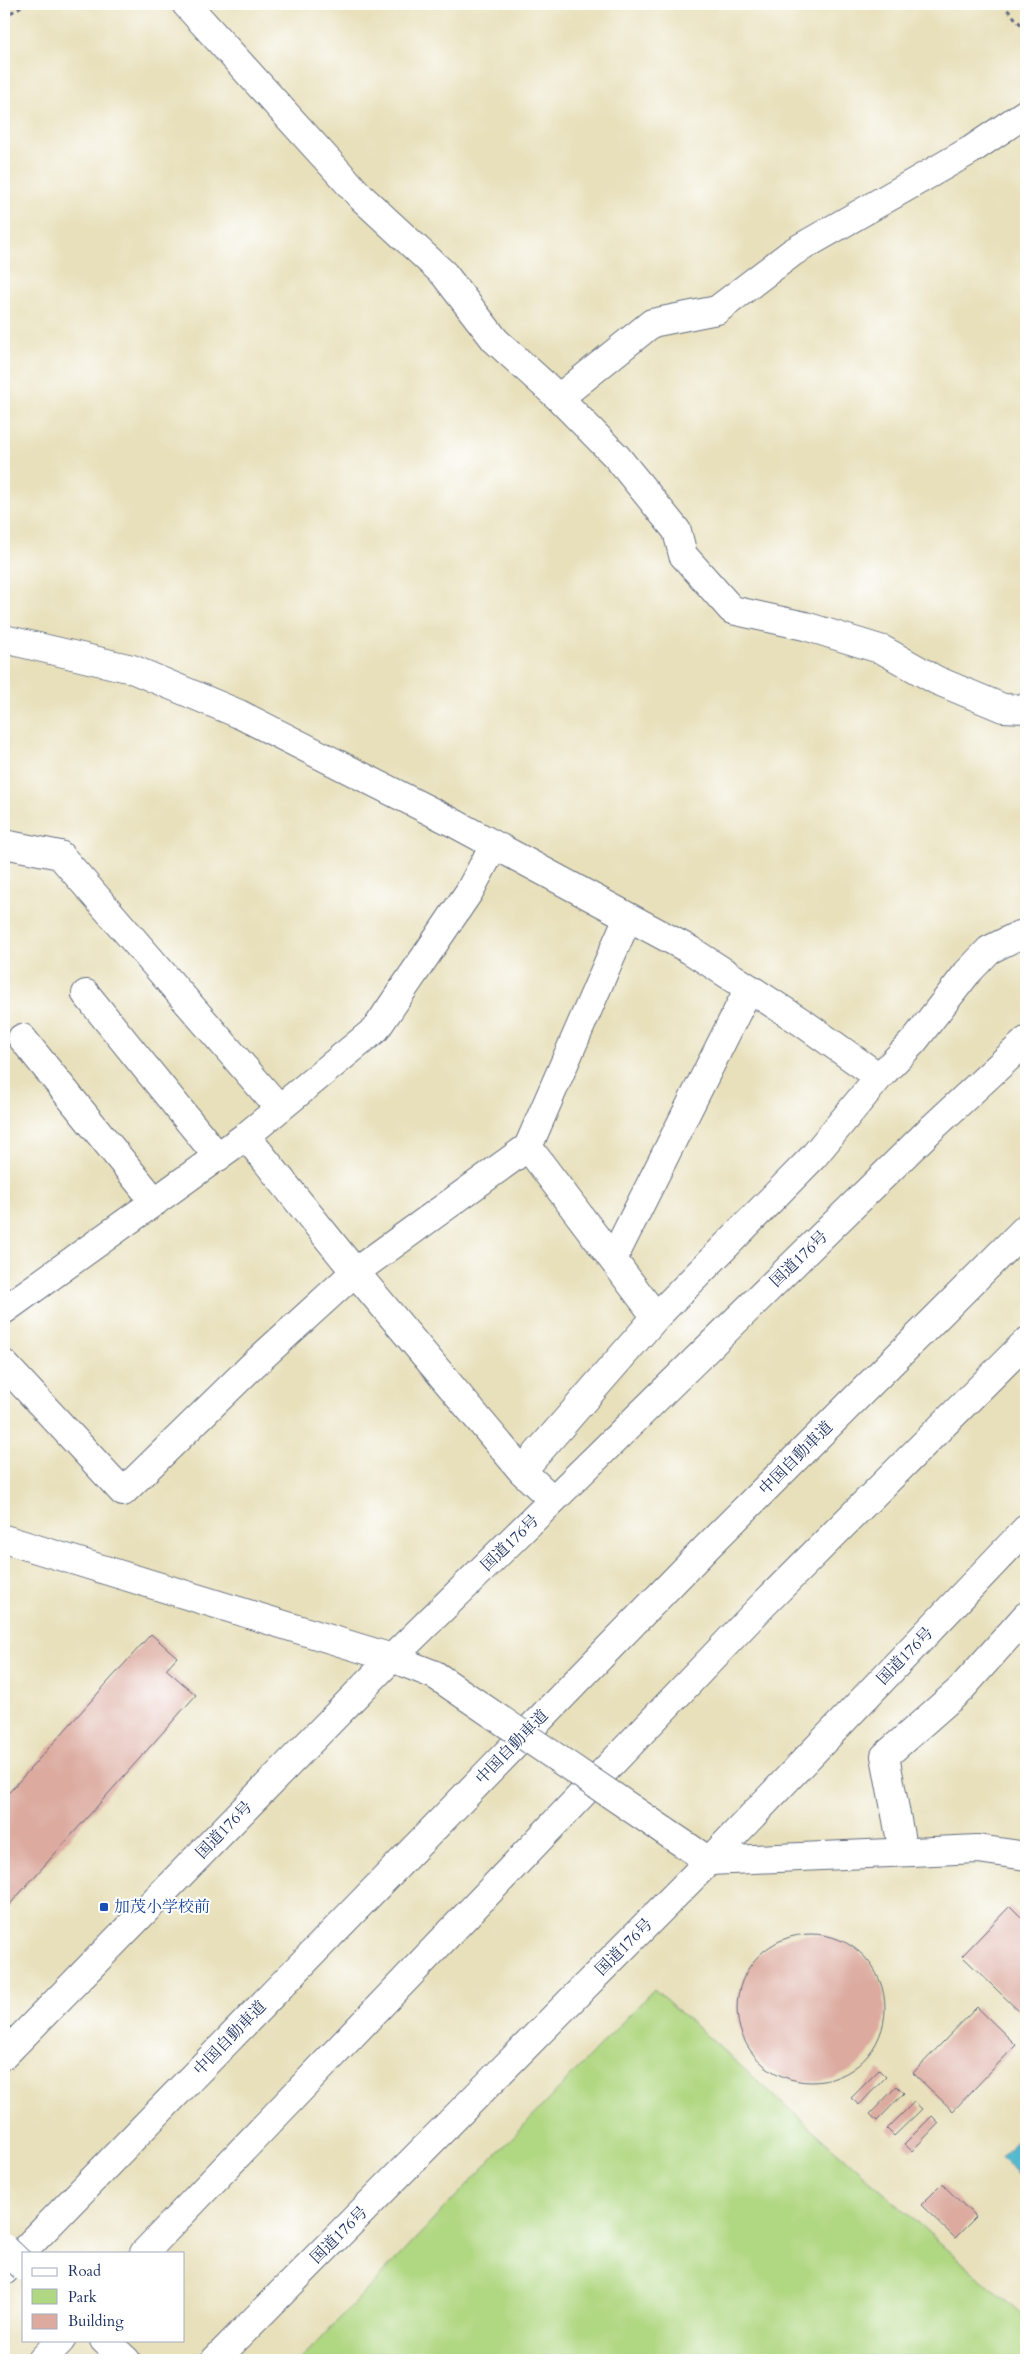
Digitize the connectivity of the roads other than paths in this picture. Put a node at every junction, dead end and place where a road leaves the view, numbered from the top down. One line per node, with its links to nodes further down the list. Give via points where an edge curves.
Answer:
1 (186, 4): 3 (main road, via 362,198 444,274 495,340)
2 (1026, 113): 3 (main road, via 971,150 793,252 717,310 652,323)
3 (559, 398): 5 (main road, via 617,457 678,531 683,555 732,610 805,626 883,650 936,680 1003,708)
4 (4, 639): 7 (main road, via 132,670 221,706)
5 (1026, 709)
6 (4, 844): 16 (main road, via 60,855)
7 (494, 845): 8 (main road); 16 (main road, via 470,892 376,1029)
8 (628, 917): 10 (main road, via 690,950); 19 (main road)
9 (1018, 936): 15 (main road, via 989,950 914,1041)
10 (748, 988): 15 (main road, via 803,1022); 23 (main road)
11 (86, 994): 20 (main road)
12 (1026, 1030): 17 (main road)
13 (22, 1038): 21 (main road)
14 (1026, 1042): 17 (main road, 国道176号)
15 (878, 1077): 26 (main road, via 813,1156)
16 (278, 1108): 18 (main road)
17 (930, 1130): 30 (main road, 国道176号)
18 (246, 1136): 20 (main road); 24 (main road)
19 (528, 1147): 23 (main road); 24 (main road)
20 (218, 1157): 21 (main road)
21 (155, 1202): 25 (main road)
22 (1026, 1228): 41 (main road, 中国自動車道, via 707,1547)
23 (613, 1259): 26 (main road)
24 (354, 1272): 28 (main road, via 123,1492); 29 (main road)
25 (4, 1310)
26 (656, 1317): 29 (main road)
27 (1026, 1342): 42 (main road, via 762,1606)
28 (4, 1364)
29 (522, 1471): 30 (main road)
30 (553, 1500): 34 (main road, 国道176号)
31 (1026, 1529): 37 (main road, 国道176号)
32 (4, 1539): 34 (main road)
33 (1026, 1616): 35 (main road, via 960,1690 885,1756)
34 (392, 1658): 37 (main road, bridge, via 435,1674); 38 (main road, 国道176号)
35 (903, 1852): 36 (main road, via 978,1849); 37 (main road)
36 (1026, 1856)
37 (709, 1861): 49 (main road, 国道176号)
38 (4, 2055)
39 (4, 2248): 43 (main road, bridge)
40 (22, 2252): 44 (main road, 中国自動車道)
41 (22, 2252)
42 (145, 2252)
43 (22, 2265)
44 (4, 2271)
45 (59, 2342): 47 (main road)
46 (106, 2342): 48 (main road)
47 (42, 2360)
48 (126, 2360)
49 (215, 2360)

